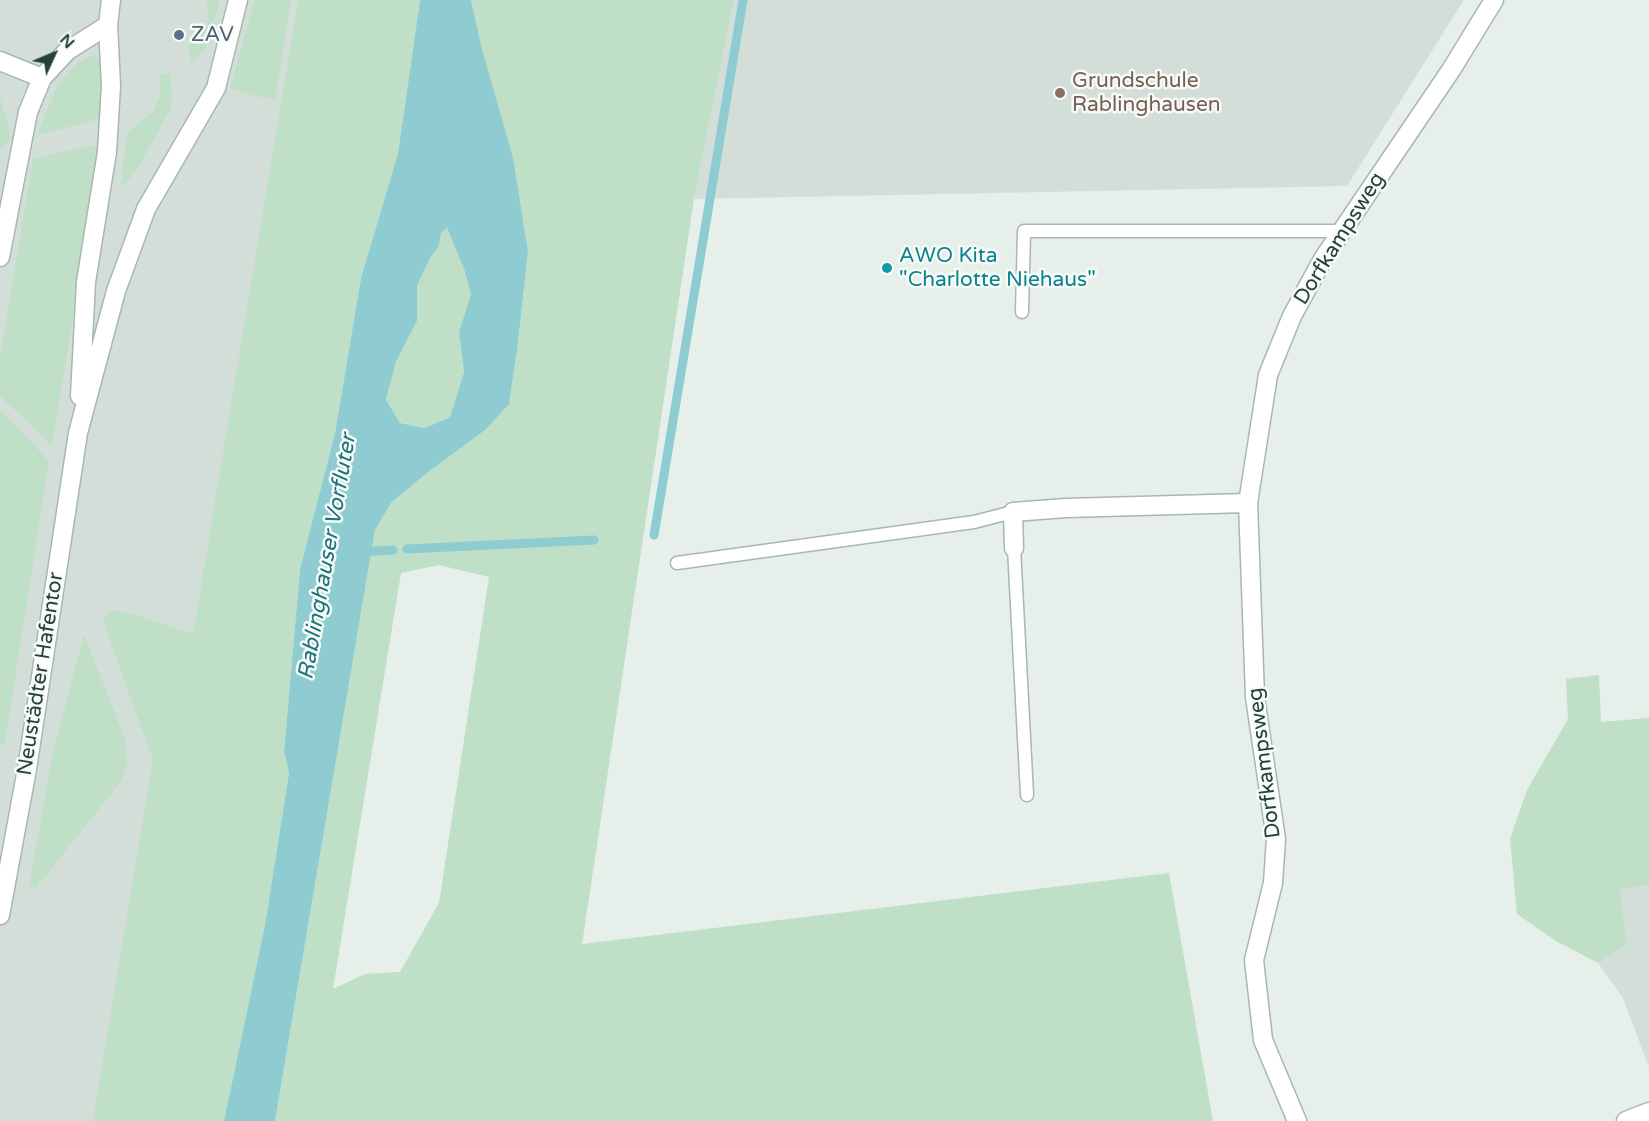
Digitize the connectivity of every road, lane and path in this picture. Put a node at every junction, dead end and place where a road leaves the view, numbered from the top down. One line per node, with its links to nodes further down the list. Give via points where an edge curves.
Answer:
1 (111, 0): 4 (street)
2 (238, 0): 10 (street, via 216,88 142,219 116,291)
3 (1494, 0): 7 (street, Dorfkampsweg)
4 (108, 25): 6 (street, via 67,51); 10 (street, via 111,86 107,152 86,282)
5 (0, 61): 6 (street)
6 (42, 78): 8 (street, via 28,112)
7 (1343, 231): 9 (lane, via 1024,231); 11 (street, Dorfkampsweg, via 1292,316 1268,375)
8 (0, 257)
9 (1022, 312)
10 (78, 433): 16 (street, Neustädter Hafentor, via 27,769)
11 (1248, 503): 12 (street); 18 (street, Dorfkampsweg, via 1255,696 1276,839 1273,883 1254,960 1263,1040)
12 (1013, 512): 13 (street); 14 (lane, via 974,522)
13 (1014, 548): 15 (lane)
14 (677, 562)
15 (1027, 795)
16 (0, 915)
17 (1649, 1112): 19 (street)
18 (1297, 1121)
19 (1626, 1121)

